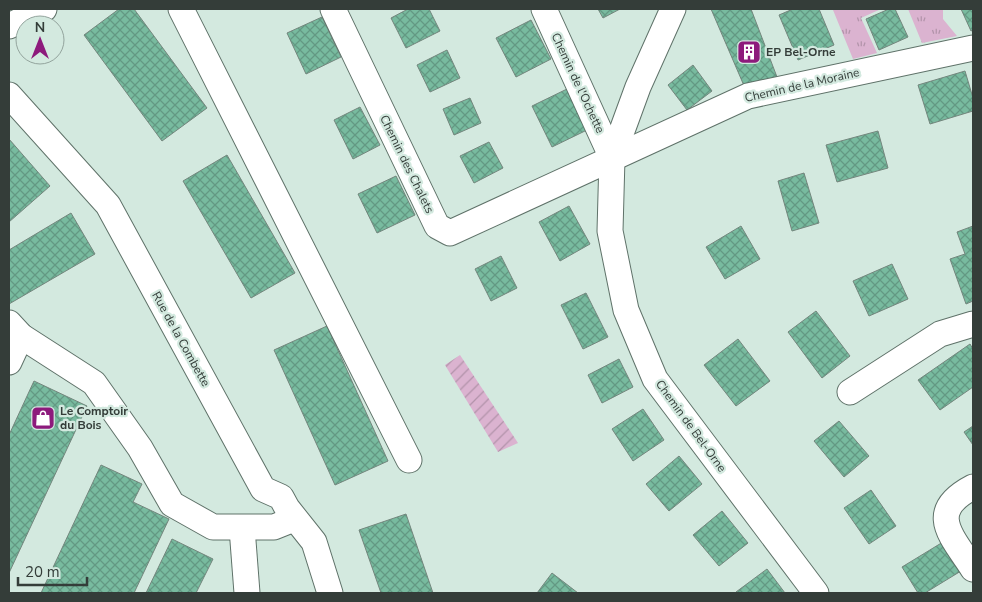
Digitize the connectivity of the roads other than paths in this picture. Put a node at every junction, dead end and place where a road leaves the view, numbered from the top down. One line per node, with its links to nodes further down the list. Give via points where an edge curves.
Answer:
1 (44, 9): 6 (street)
2 (181, 9): 14 (street)
3 (333, 9): 9 (street, Chemin des Chalets, via 437,226 450,233)
4 (544, 9): 9 (street, Chemin de l'Ochette)
5 (673, 9): 9 (street, Chemin de Bel-Orne, via 638,87)
6 (9, 26)
7 (973, 48): 9 (street, Chemin de la Moraine, via 748,96)
8 (9, 95): 16 (street, Rue de la Combette, via 108,205 262,489 281,497)
9 (612, 158): 21 (street, Chemin de Bel-Orne, via 610,231 626,310 655,379)
10 (973, 324): 13 (street, via 940,334)
11 (15, 330): 12 (street); 17 (street, via 94,383 140,448 172,504 213,527)
12 (9, 362)
13 (850, 392)
14 (409, 460)
15 (973, 487): 18 (street, via 958,495 946,513 946,527)
16 (294, 519): 17 (street, via 274,527); 20 (street, Rue de la Combette, via 314,542)
17 (242, 528): 19 (street)
18 (973, 568)
19 (247, 593)
20 (330, 593)
21 (816, 593)

